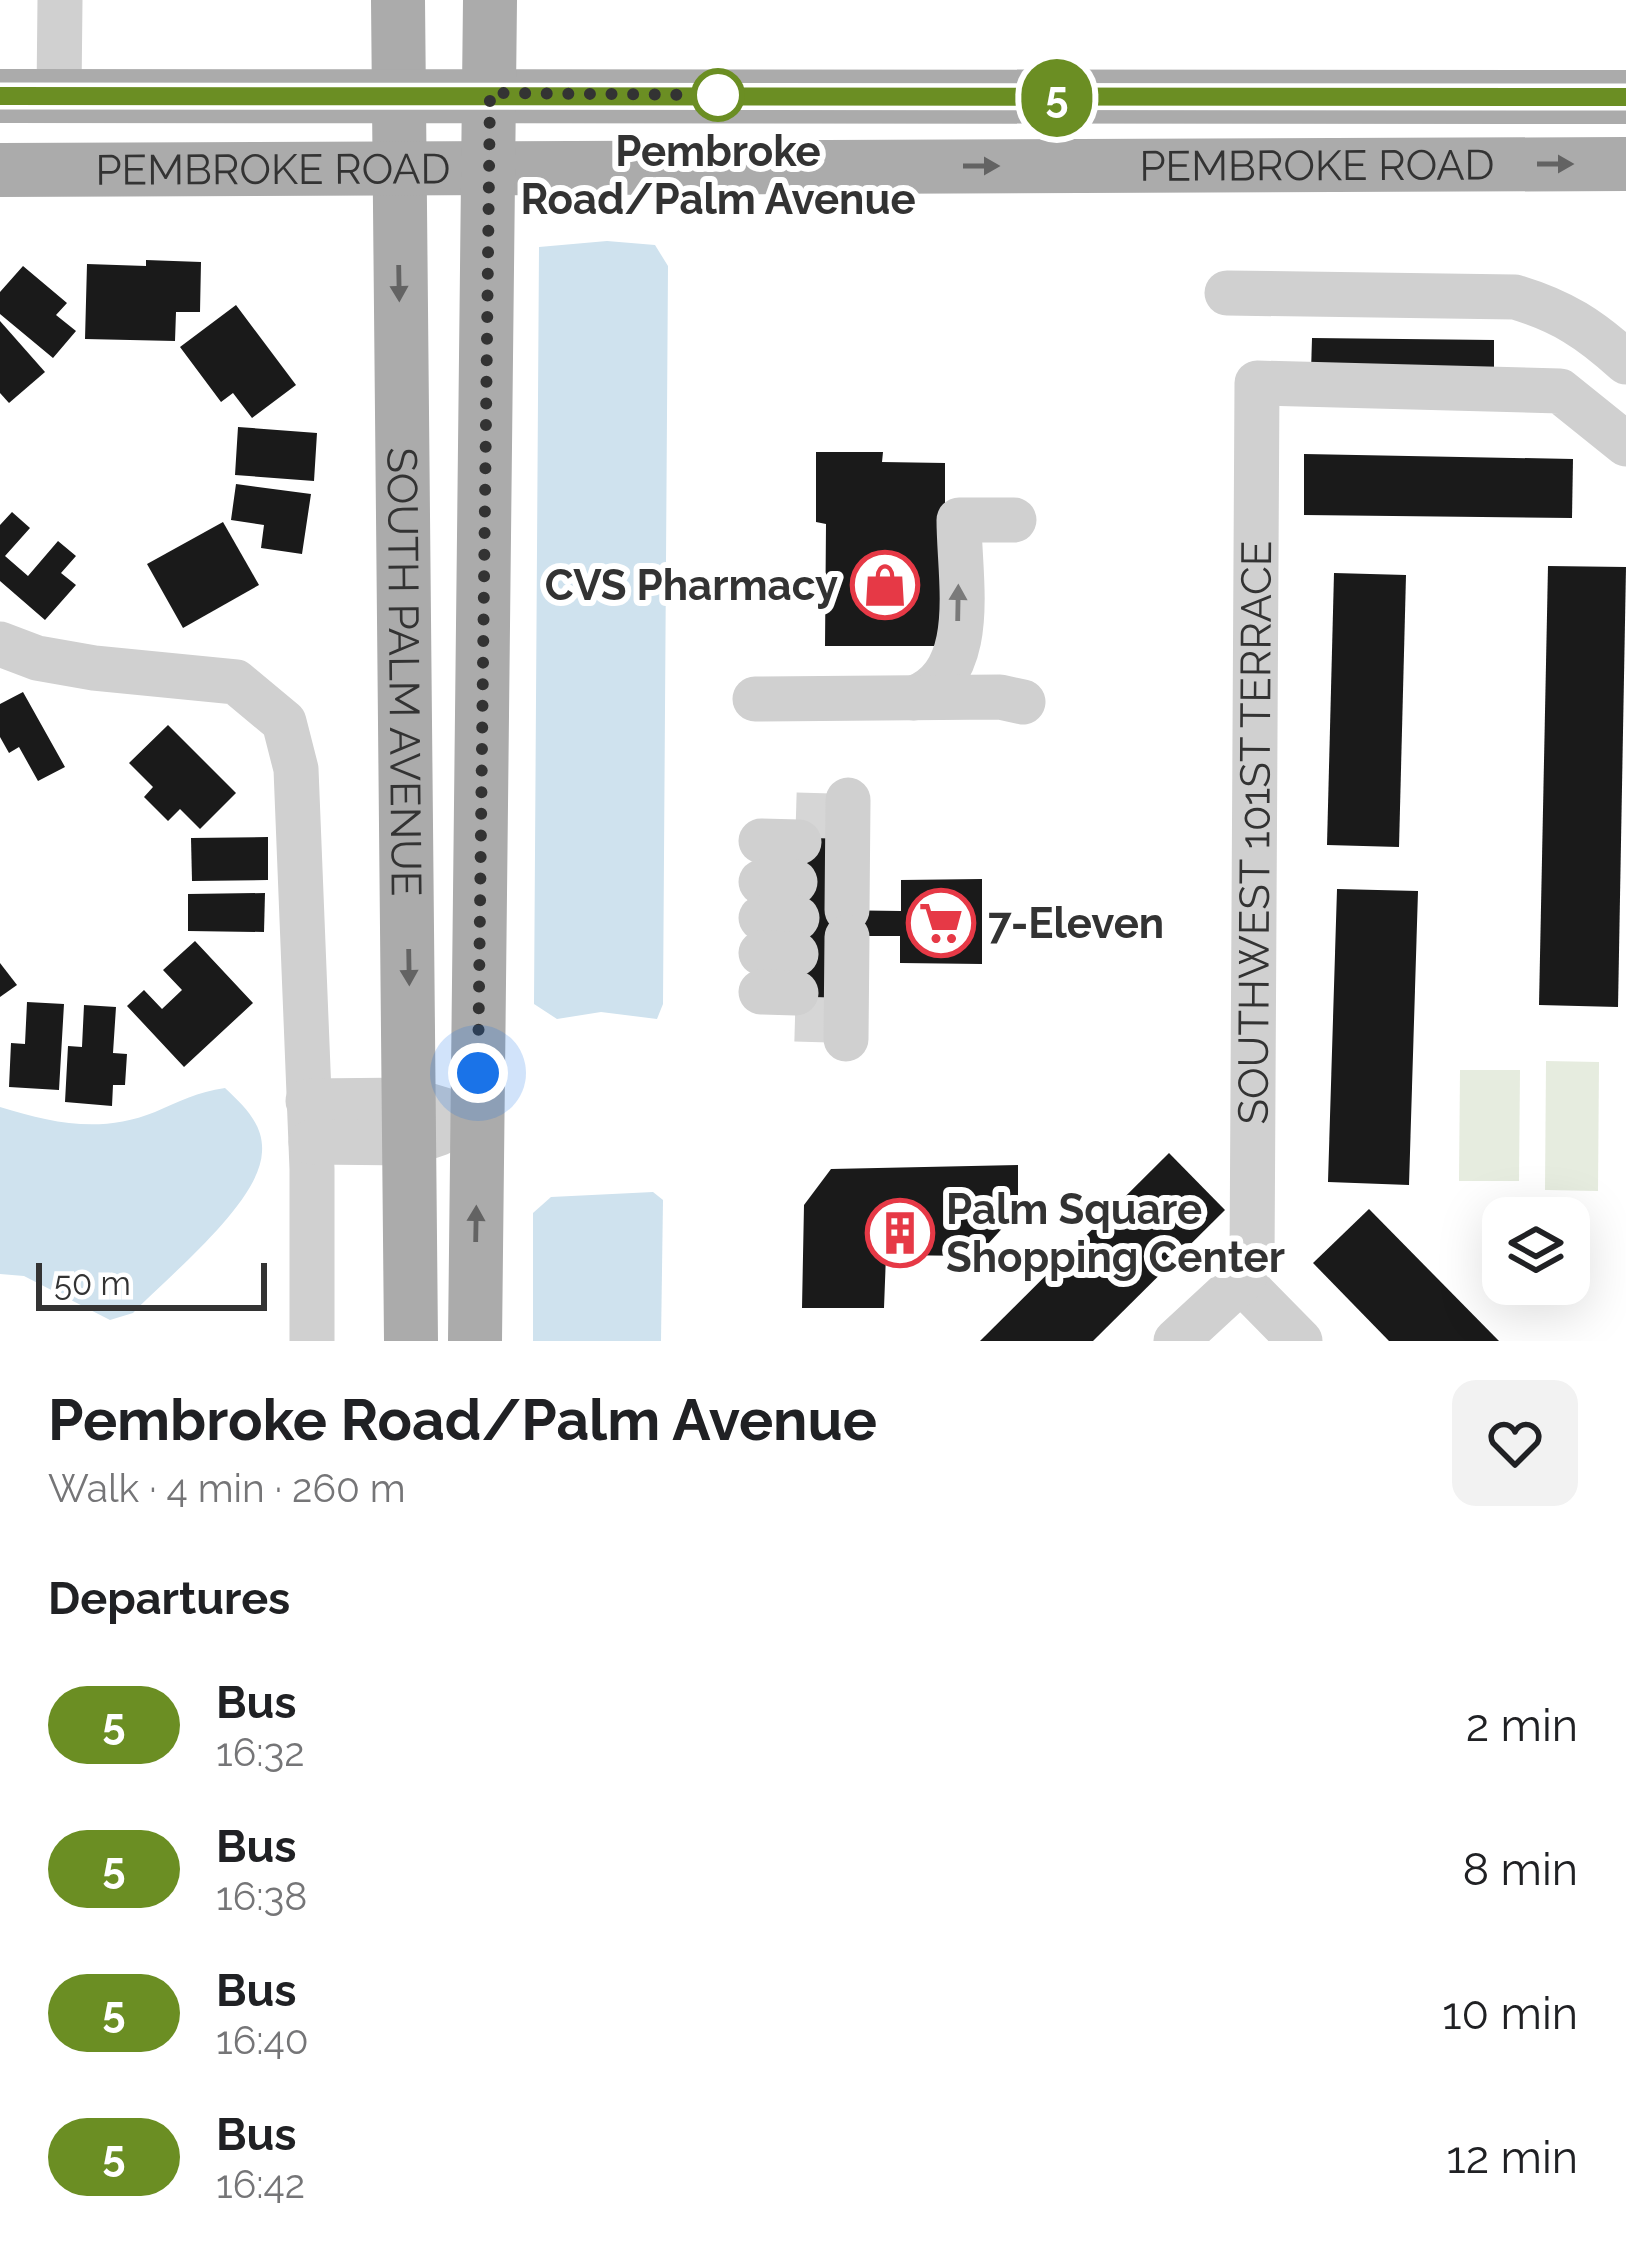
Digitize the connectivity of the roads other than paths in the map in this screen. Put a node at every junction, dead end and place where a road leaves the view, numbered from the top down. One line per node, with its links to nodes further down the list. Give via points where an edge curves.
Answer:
1 (60, 0): 5 (street)
2 (398, 0): 6 (main road, SOUTH PALM AVENUE)
3 (490, 0): 4 (main road, SOUTH PALM AVENUE)
4 (490, 93): 6 (main road, PEMBROKE ROAD); 8 (main road, PEMBROKE ROAD); 11 (main road, SOUTH PALM AVENUE)
5 (59, 94): 6 (main road, PEMBROKE ROAD); 7 (main road, PEMBROKE ROAD)
6 (397, 94): 10 (main road, SOUTH PALM AVENUE)
7 (0, 96)
8 (1626, 97)
9 (1626, 164): 11 (main road, PEMBROKE ROAD, one-way to 9)
10 (397, 166): 11 (main road, PEMBROKE ROAD); 12 (main road, PEMBROKE ROAD); 23 (main road, SOUTH PALM AVENUE, one-way to 23)
11 (486, 166): 21 (main road, SOUTH PALM AVENUE)
12 (0, 170)
13 (1227, 293): 14 (street, via 1515,297 1573,318)
14 (1626, 362)
15 (1626, 444): 24 (street, SOUTHWEST 101ST TERRACE, via 1560,391 1257,382 1252,1263)
16 (1014, 520): 18 (street, one-way to 16, via 948,678 957,656 959,520)
17 (0, 644): 22 (street, via 37,658 213,676 250,689 284,722 296,769)
18 (914, 698): 19 (street); 20 (street)
19 (755, 699)
20 (1023, 702)
21 (477, 1120): 23 (street); 28 (main road, SOUTH PALM AVENUE, one-way to 21)
22 (309, 1121): 23 (street); 26 (street)
23 (411, 1122): 27 (main road, SOUTH PALM AVENUE)
24 (1241, 1281): 25 (street); 29 (street)
25 (1284, 1335)
26 (312, 1341)
27 (411, 1341)
28 (475, 1341)
29 (1176, 1341)

